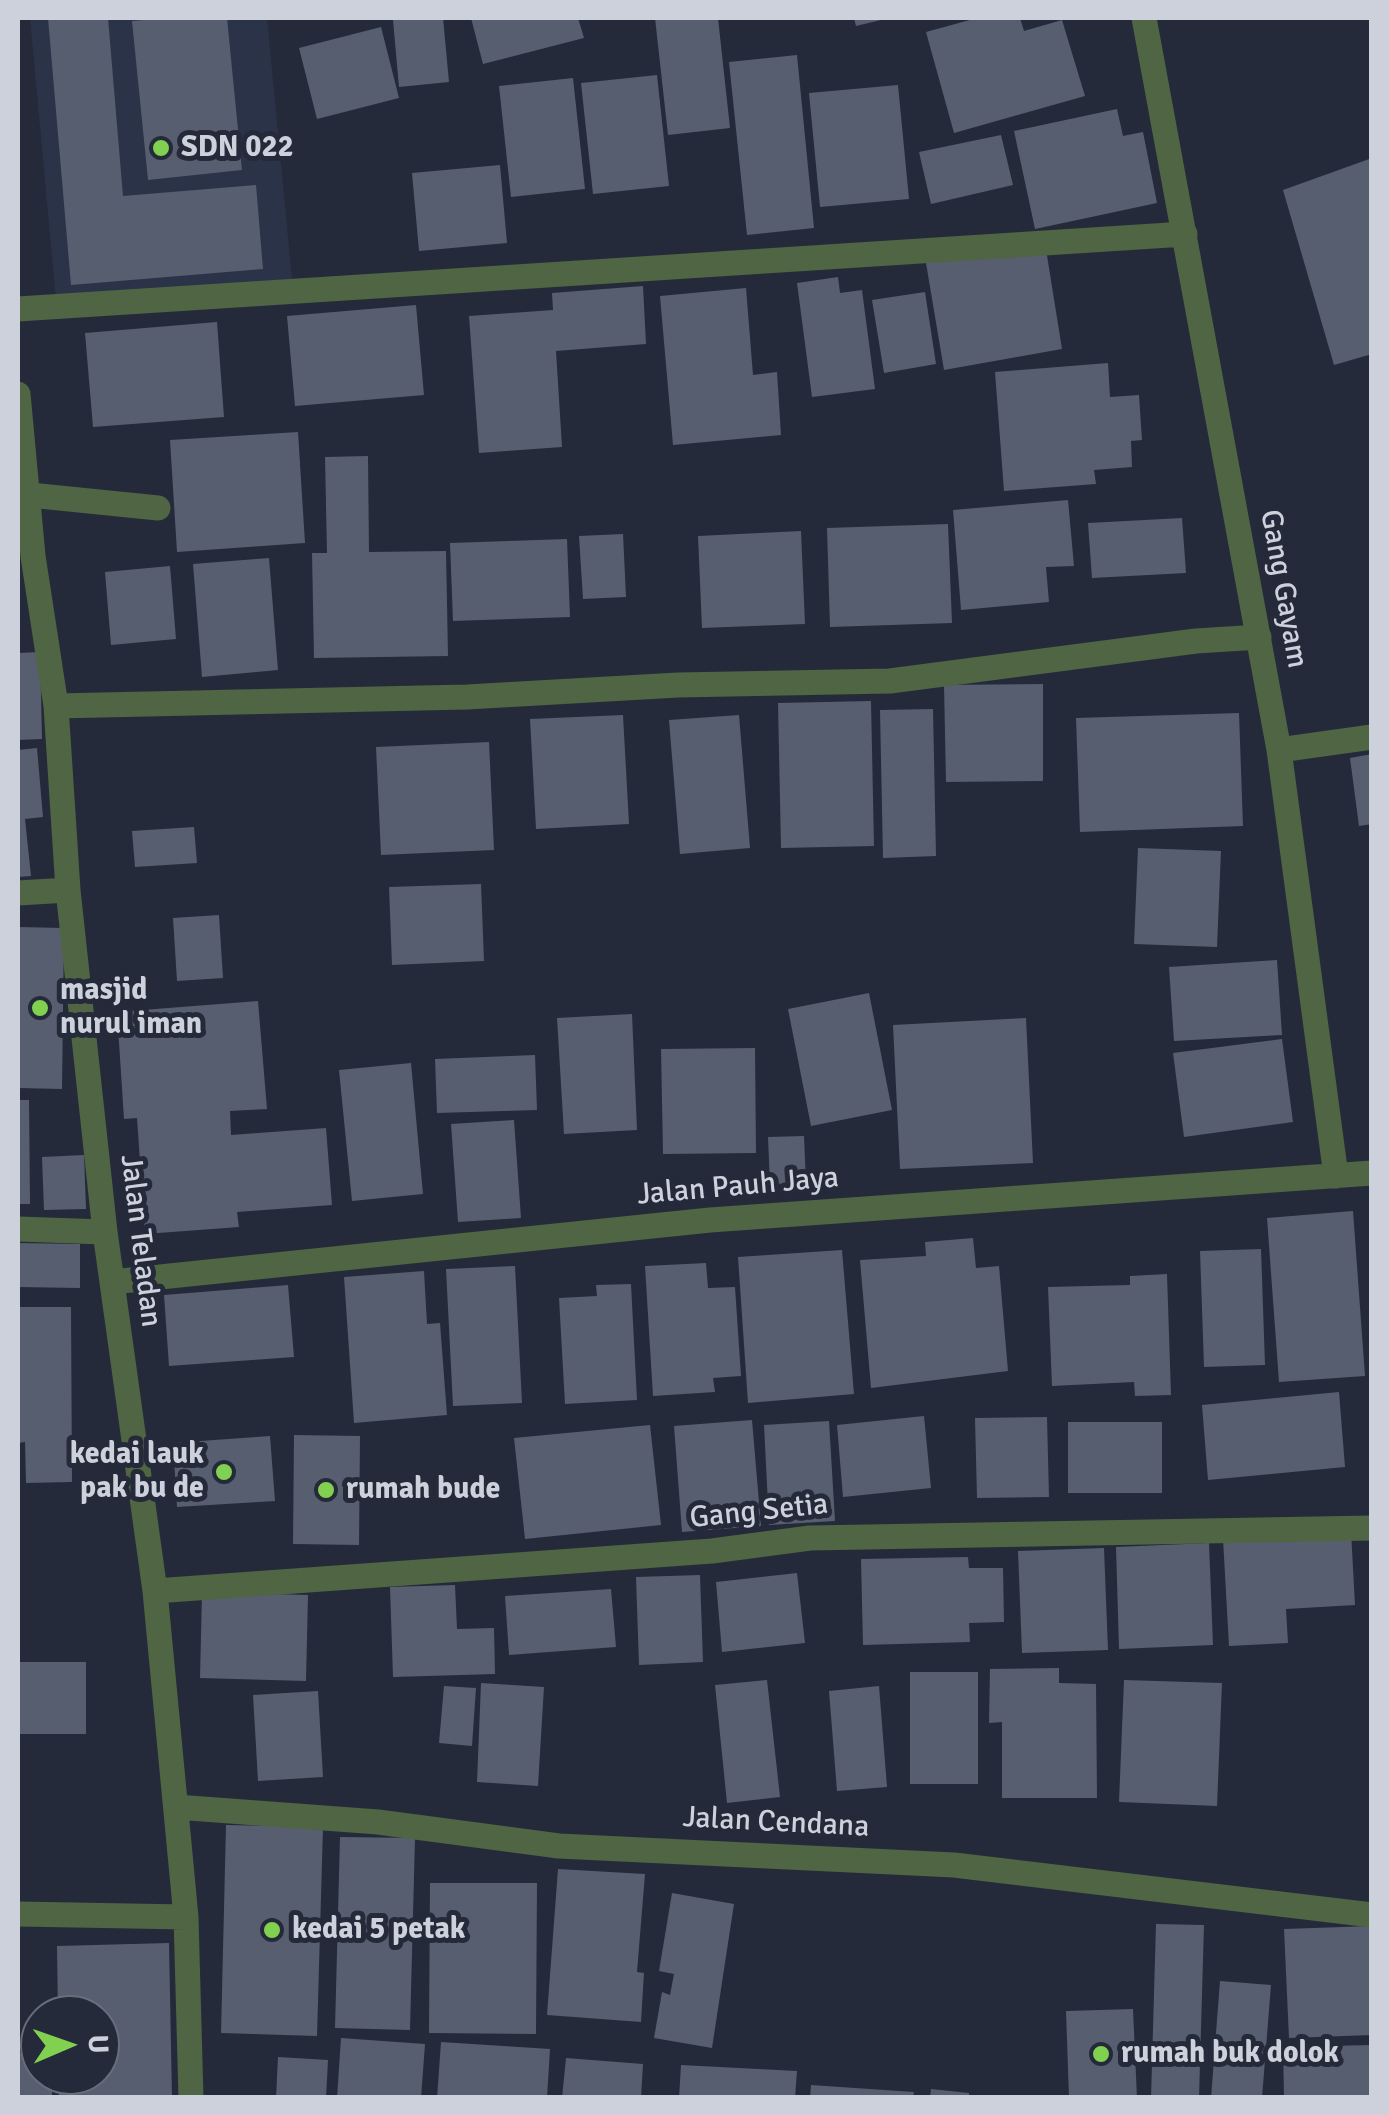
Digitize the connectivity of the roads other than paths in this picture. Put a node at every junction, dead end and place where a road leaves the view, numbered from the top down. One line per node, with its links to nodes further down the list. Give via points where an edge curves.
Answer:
1 (1144, 18): 2 (street, Gang Gayam)
2 (1185, 234): 3 (street); 8 (street, Gang Gayam)
3 (18, 309)
4 (18, 394): 5 (street, Jalan Teladan)
5 (30, 495): 6 (street); 7 (street, Jalan Teladan)
6 (158, 508)
7 (25, 556): 9 (street, Jalan Teladan)
8 (1259, 637): 9 (street, via 890,681); 11 (street, Gang Gayam)
9 (56, 706): 12 (street, Jalan Teladan)
10 (1372, 737): 11 (street)
11 (1279, 750): 15 (street, Gang Gayam)
12 (68, 890): 13 (street); 17 (street, Jalan Teladan)
13 (18, 892)
14 (1372, 1172): 15 (street, Jalan Pauh Jaya)
15 (1336, 1176): 18 (street, Jalan Pauh Jaya, via 710,1220)
16 (18, 1229): 17 (street)
17 (105, 1232): 18 (street, Jalan Teladan)
18 (112, 1282): 20 (street, Jalan Teladan)
19 (1372, 1528): 20 (street, Gang Setia, via 810,1538 712,1551)
20 (155, 1591): 21 (street, Jalan Teladan)
21 (176, 1808): 23 (street, Jalan Cendana, via 378,1822 559,1846 954,1864); 24 (street, Jalan Teladan)
22 (18, 1914): 24 (street)
23 (1372, 1915)
24 (186, 1918): 25 (street, Jalan Teladan)
25 (191, 2098)

